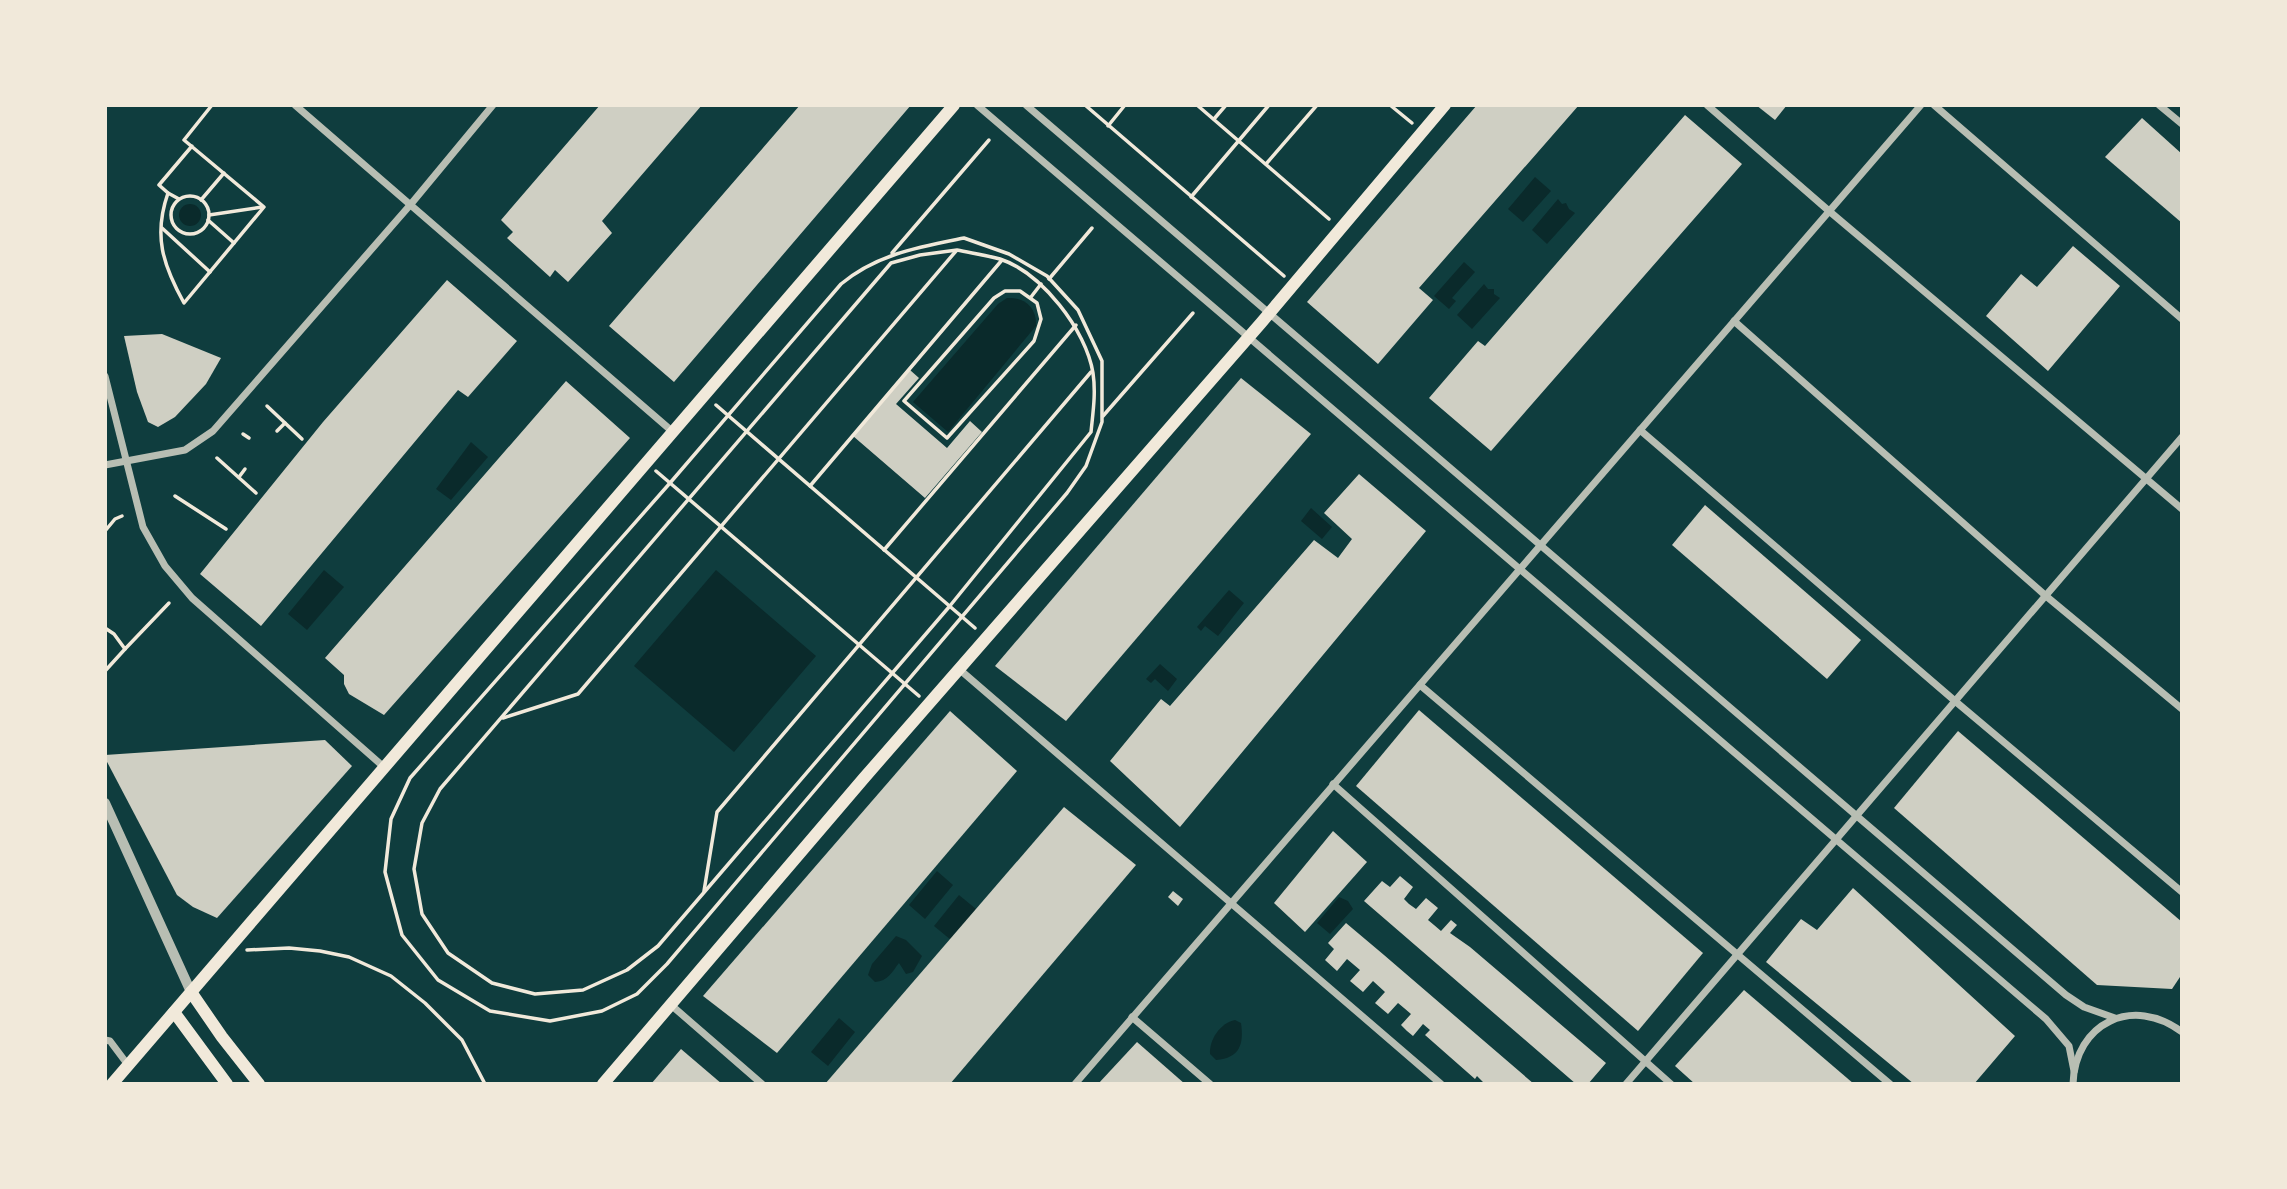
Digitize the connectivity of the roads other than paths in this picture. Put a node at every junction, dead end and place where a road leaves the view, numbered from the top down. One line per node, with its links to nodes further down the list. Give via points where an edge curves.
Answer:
1 (295, 105): 12 (street)
2 (493, 105): 12 (street)
3 (954, 105): 20 (main road)
4 (977, 105): 17 (street)
5 (1026, 105): 14 (street)
6 (1445, 105): 14 (main road)
7 (1707, 105): 13 (street)
8 (1921, 105): 13 (street)
9 (1934, 105): 15 (street)
10 (2160, 105): 11 (street)
11 (2182, 124)
12 (411, 204): 20 (street); 22 (street, via 213,431 184,450)
13 (1829, 211): 16 (street); 24 (street)
14 (1269, 313): 17 (main road); 26 (street)
15 (2182, 319)
16 (1734, 321): 19 (street); 28 (street)
17 (1249, 338): 27 (street); 29 (main road)
18 (105, 376): 22 (street)
19 (1640, 430): 26 (street); 31 (street)
20 (673, 432): 33 (main road)
21 (2182, 437): 24 (street)
22 (127, 460): 23 (street); 33 (street, via 144,527 165,566 192,598)
23 (105, 465)
24 (2147, 478): 25 (street); 28 (street)
25 (2182, 509)
26 (1540, 545): 27 (street); 36 (street)
27 (1520, 569): 30 (street); 37 (street)
28 (2046, 596): 31 (street); 32 (street)
29 (959, 669): 39 (street); 42 (main road)
30 (1420, 685): 34 (street); 40 (street)
31 (1955, 701): 36 (street); 38 (street)
32 (2182, 709)
33 (385, 769): 41 (main road)
34 (1334, 785): 39 (street); 48 (street)
35 (105, 803): 41 (street)
36 (1857, 816): 37 (street); 45 (street, via 2066,995)
37 (1836, 839): 40 (street); 50 (street, via 2046,1019 2068,1046)
38 (2182, 892)
39 (1231, 903): 44 (street); 58 (street)
40 (1737, 954): 48 (street); 61 (street)
41 (191, 992): 43 (main road); 53 (main road)
42 (671, 1005): 54 (main road); 55 (street)
43 (174, 1012): 49 (main road); 52 (main road)
44 (1132, 1017): 56 (street); 57 (street)
45 (2115, 1018): 46 (street, via 2159,1018); 50 (street, via 2092,1034)
46 (2182, 1032)
47 (105, 1040): 49 (street)
48 (1645, 1062): 59 (street); 60 (street)
49 (128, 1065): 51 (main road)
50 (2074, 1071): 62 (street)
51 (112, 1084)
52 (227, 1084)
53 (259, 1084)
54 (603, 1084)
55 (762, 1084)
56 (1075, 1084)
57 (1210, 1084)
58 (1441, 1084)
59 (1626, 1084)
60 (1671, 1084)
61 (1890, 1084)
62 (2073, 1084)

